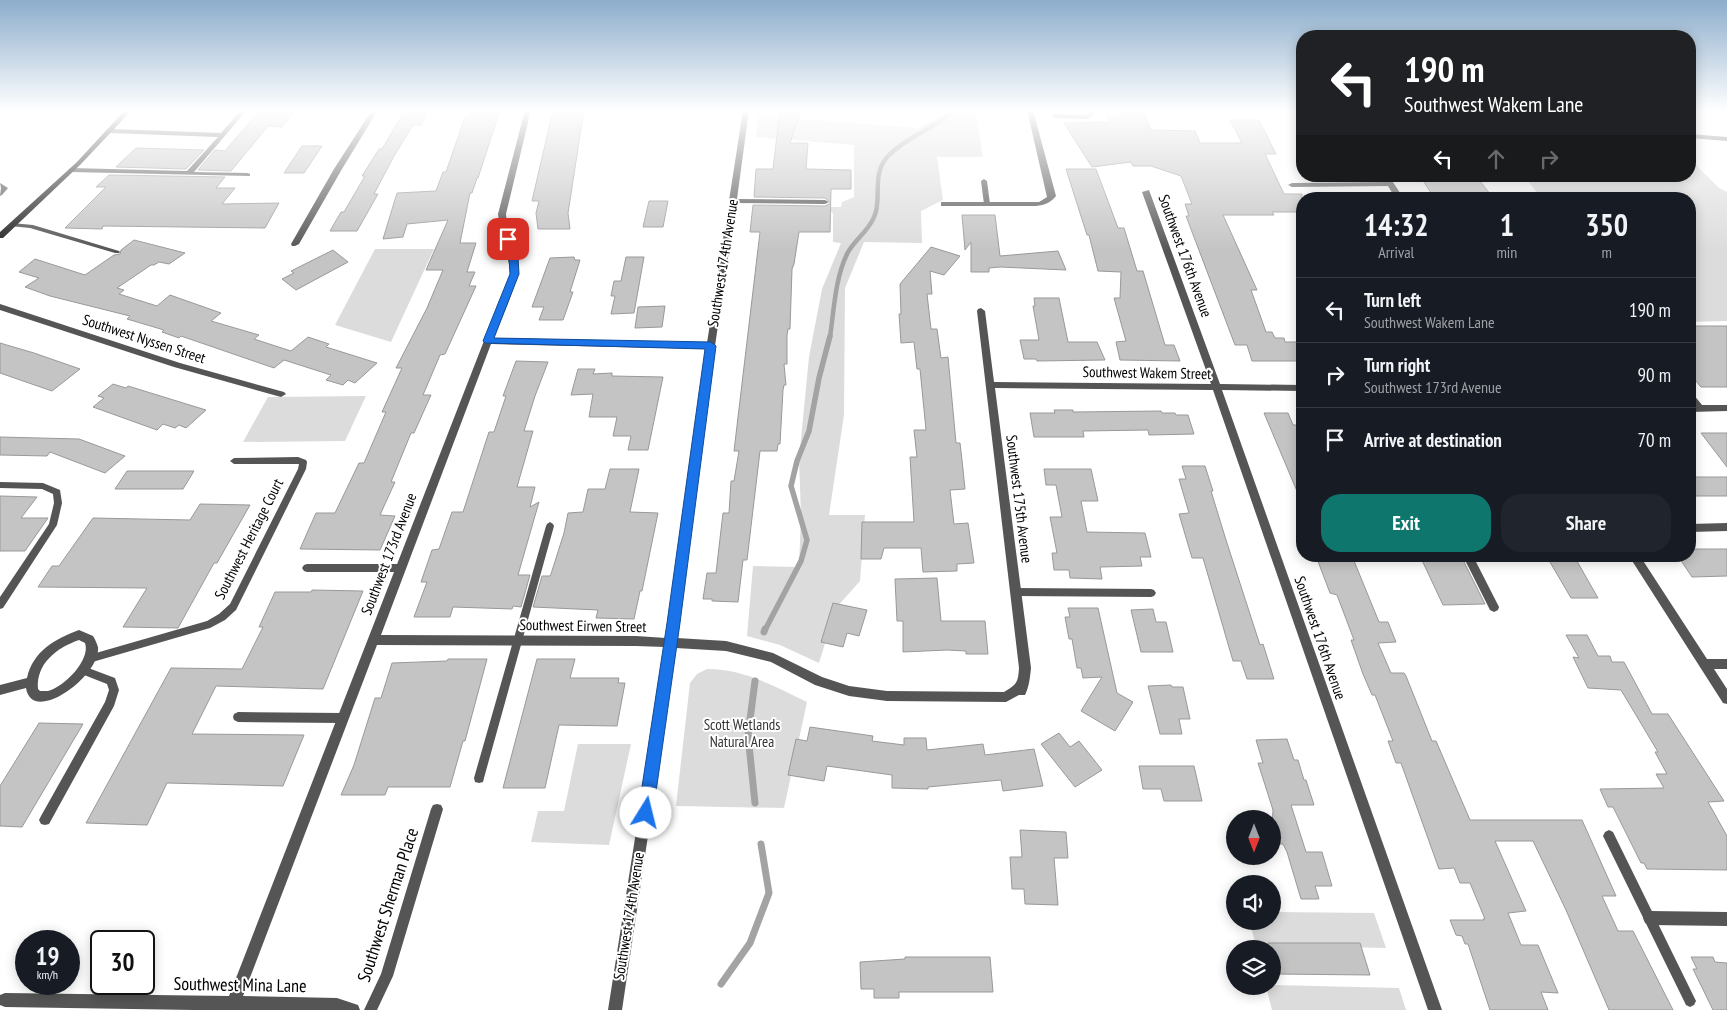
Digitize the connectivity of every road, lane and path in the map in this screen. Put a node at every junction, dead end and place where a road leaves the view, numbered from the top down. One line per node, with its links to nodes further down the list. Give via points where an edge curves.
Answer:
1 (84, 157): 7 (main road)
2 (203, 157): 8 (lane)
3 (345, 157): 23 (street)
4 (516, 157): 27 (street, Southwest 173rd Avenue, via 502,214 514,274)
5 (739, 157): 17 (street, Southwest 174th Avenue)
6 (1042, 157): 20 (street, via 1052,196 1047,201 1039,204)
7 (71, 170): 8 (lane); 21 (main road)
8 (189, 173): 9 (lane)
9 (248, 175)
10 (984, 181): 20 (lane)
11 (1390, 184): 13 (street); 15 (street)
12 (0, 185): 16 (lane, via 5,188)
13 (1292, 185)
14 (1146, 192): 30 (street, Southwest 176th Avenue)
15 (1395, 192)
16 (0, 194)
17 (733, 201): 18 (street); 28 (street, Southwest 174th Avenue)
18 (825, 202)
19 (944, 204): 20 (street)
20 (987, 204)
21 (12, 225): 22 (main road); 24 (lane, via 31,226)
22 (0, 236)
23 (295, 244)
24 (117, 252)
25 (0, 306): 32 (street, Southwest Nyssen Street, via 169,363)
26 (981, 311): 29 (street, Southwest 175th Avenue)
27 (488, 341): 28 (street); 45 (street, Southwest 173rd Avenue)
28 (711, 346): 52 (street, Southwest 174th Avenue)
29 (990, 384): 30 (street, Southwest Wakem Street); 46 (street, Southwest 175th Avenue)
30 (1216, 387): 31 (street, Southwest Wakem Street); 75 (street, Southwest 176th Avenue)
31 (1296, 388)
32 (281, 394)
33 (1696, 404): 36 (street)
34 (1727, 408): 36 (street)
35 (1696, 409): 36 (street)
36 (1700, 409)
37 (234, 461): 53 (lane, Southwest Heritage Court, via 303,462 233,607 210,624)
38 (0, 485): 48 (lane, via 43,486 57,492 58,503 53,525)
39 (550, 526): 51 (lane)
40 (1727, 527): 41 (lane)
41 (1696, 528)
42 (1471, 562): 49 (street)
43 (1638, 562): 54 (street)
44 (307, 568): 45 (lane)
45 (401, 568): 50 (street, Southwest 173rd Avenue)
46 (1016, 592): 47 (lane); 59 (street, Southwest 175th Avenue, via 1025,668)
47 (1151, 593)
48 (0, 605)
49 (1494, 607)
50 (373, 640): 51 (street, Southwest Eirwen Street); 62 (street, Southwest 173rd Avenue)
51 (518, 641): 52 (street, Southwest Eirwen Street); 63 (lane)
52 (671, 643): 59 (street, Southwest Eirwen Street, via 726,646 773,658 849,692 887,696 1006,697); 74 (street, Southwest 174th Avenue)
53 (90, 659): 56 (street); 57 (street, via 91,641 87,636 67,638 43,657)
54 (1704, 664): 55 (street); 60 (street)
55 (1727, 664)
56 (83, 670): 57 (street, via 73,682 49,696 38,696 32,692); 65 (lane, via 111,681 114,690 110,703)
57 (30, 682): 58 (street)
58 (0, 690)
59 (1020, 690)
60 (1727, 699)
61 (238, 717): 62 (lane)
62 (342, 718): 71 (street, Southwest 173rd Avenue)
63 (479, 778)
64 (437, 810): 73 (lane, Southwest Sherman Place, via 387,976)
65 (45, 820)
66 (1609, 836): 67 (lane)
67 (1650, 918): 68 (street); 70 (lane)
68 (1727, 919)
69 (5, 1000): 71 (street, Southwest Mina Lane)
70 (1690, 1001)
71 (233, 1004): 72 (street, Southwest Mina Lane, via 337,1005)
72 (353, 1010)
73 (370, 1010)
74 (615, 1010)
75 (1435, 1010)

